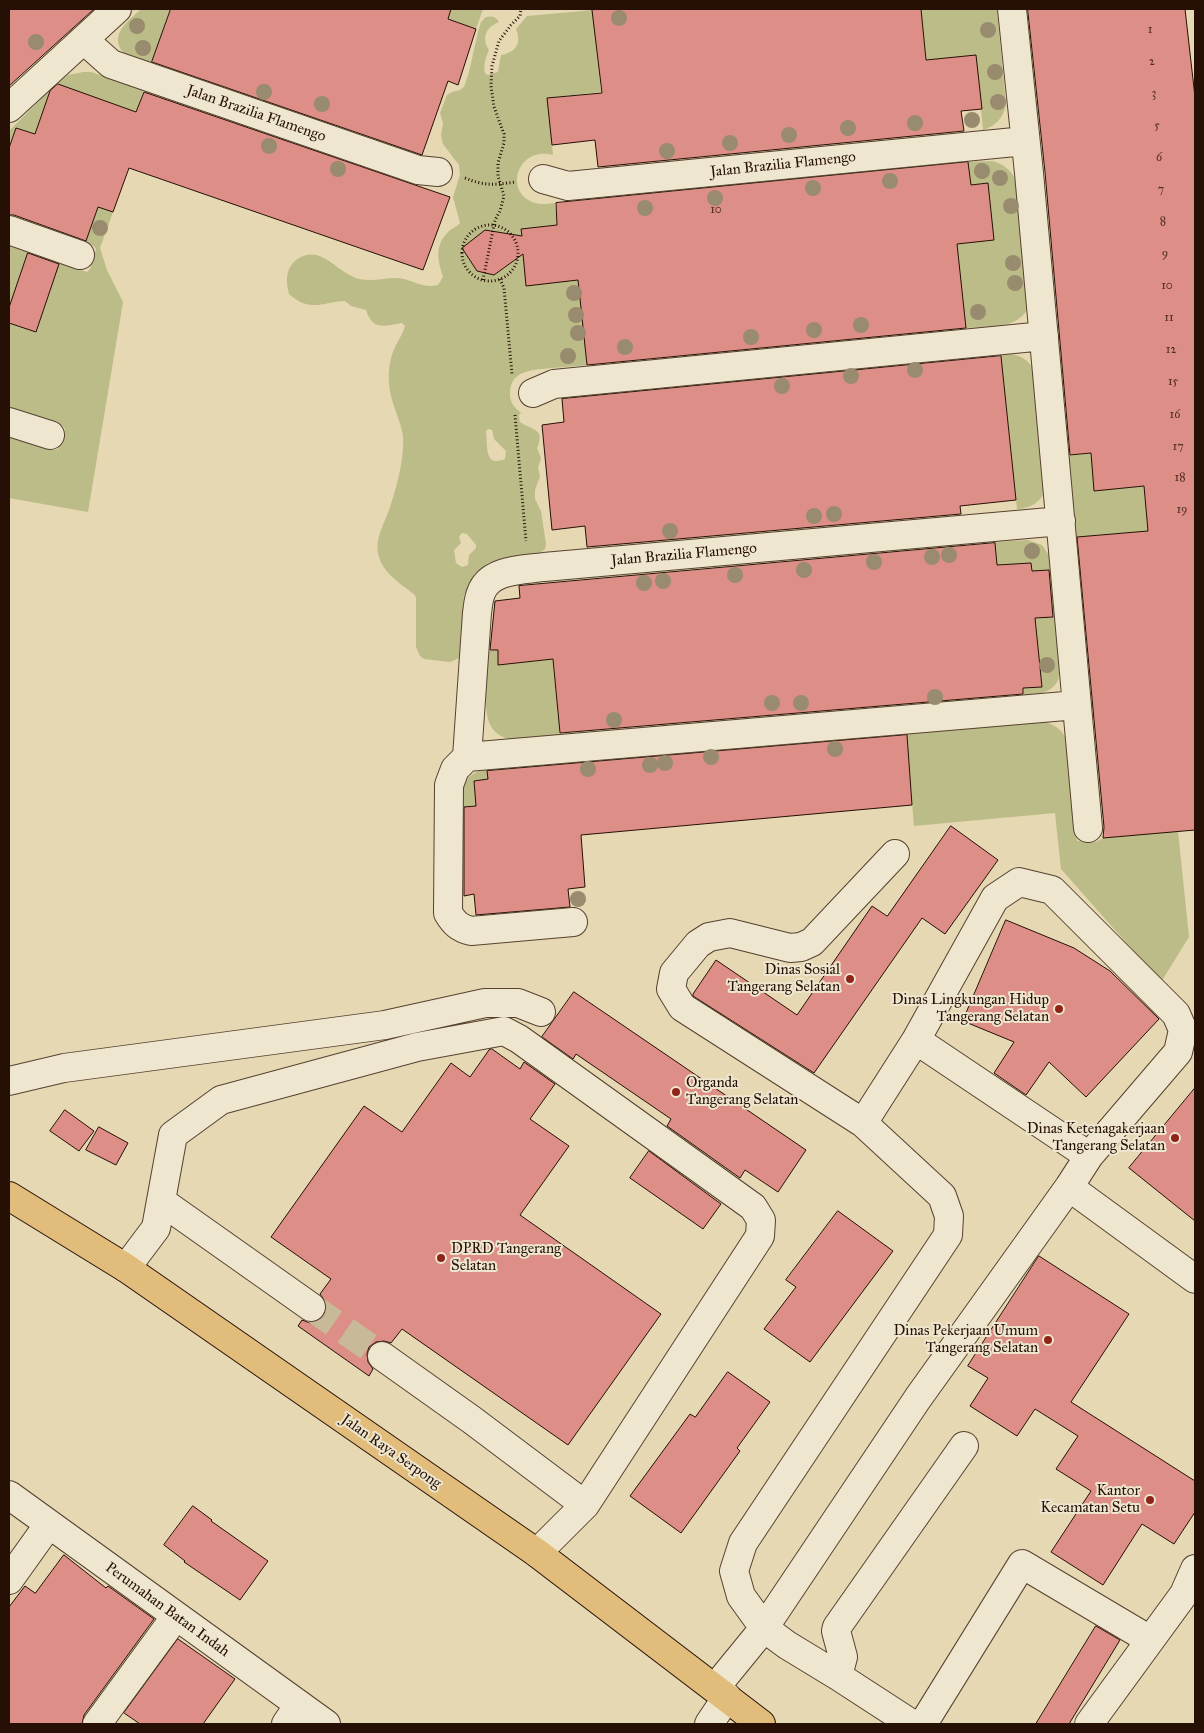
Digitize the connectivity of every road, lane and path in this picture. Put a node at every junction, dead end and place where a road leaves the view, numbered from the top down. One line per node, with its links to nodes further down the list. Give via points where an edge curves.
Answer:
1 (117, 9): 4 (street)
2 (521, 9): 9 (path, via 520,16 499,41 492,66 494,107 504,134 498,162)
3 (1012, 9): 6 (street)
4 (84, 40): 5 (street); 7 (street, Jalan Brazilia Flamengo, via 111,64 418,170)
5 (9, 108)
6 (1025, 141): 8 (street, Jalan Brazilia Flamengo, via 568,186); 15 (street)
7 (447, 173): 9 (path, via 483,185)
8 (530, 180): 9 (path)
9 (500, 184): 10 (path, via 503,203)
10 (494, 226): 13 (path, via 512,237 518,254 512,270); 14 (path); 14 (path, via 480,227 472,232 462,248 471,274)
11 (9, 230): 12 (street)
12 (80, 255)
13 (500, 279): 14 (path); 16 (path)
14 (484, 280)
15 (1044, 336): 16 (street); 20 (street)
16 (523, 387)
17 (9, 422): 19 (street)
18 (516, 424): 21 (path)
19 (50, 435)
20 (1061, 521): 22 (street); 23 (street, Jalan Brazilia Flamengo, via 544,567 502,574 489,582 480,595)
21 (526, 536)
22 (1077, 705): 23 (street); 24 (street)
23 (467, 757): 26 (street, via 455,769 448,785 448,913 453,922 471,931)
24 (1088, 828)
25 (895, 854): 30 (street, via 812,942 801,948 790,948 730,933 709,937 698,944 674,973 671,989 682,1008)
26 (573, 922)
27 (540, 1012): 29 (street, via 518,1003 484,1003 385,1025 64,1068)
28 (916, 1040): 30 (street); 31 (street); 31 (street, via 995,898 1019,882 1052,890 1176,1014 1183,1030 1178,1052)
29 (9, 1081)
30 (863, 1124): 47 (street, via 942,1196 949,1216 948,1235 743,1543 734,1571 741,1596)
31 (1089, 1156): 32 (street)
32 (1069, 1187): 36 (street); 47 (street, via 918,1398)
33 (9, 1196): 35 (main road, Jalan Raya Serpong)
34 (161, 1201): 35 (street, via 156,1228); 37 (street); 41 (street, via 173,1135 221,1100 417,1047 487,1033 504,1031 527,1044 753,1207 761,1220 760,1236)
35 (126, 1268): 43 (main road, Jalan Raya Serpong)
36 (1195, 1279)
37 (311, 1307)
38 (382, 1356): 41 (street)
39 (964, 1446): 49 (street, via 836,1627 843,1657)
40 (9, 1495): 42 (street, Perumahan Batan Indah)
41 (586, 1505): 43 (street)
42 (48, 1524): 45 (street); 46 (street, Perumahan Batan Indah)
43 (538, 1553): 50 (main road, Jalan Raya Serpong)
44 (1195, 1569): 48 (street, via 1184,1594)
45 (9, 1580)
46 (176, 1616): 51 (street, Perumahan Batan Indah); 52 (street)
47 (764, 1628): 49 (street); 50 (street)
48 (1150, 1640): 57 (street, via 1022,1564); 58 (street)
49 (838, 1676): 56 (street)
50 (721, 1692): 54 (street); 55 (main road, Jalan Raya Serpong)
51 (292, 1715): 53 (street, Perumahan Batan Indah)
52 (97, 1724)
53 (326, 1724)
54 (709, 1724)
55 (761, 1724)
56 (912, 1724)
57 (922, 1724)
58 (1089, 1724)

